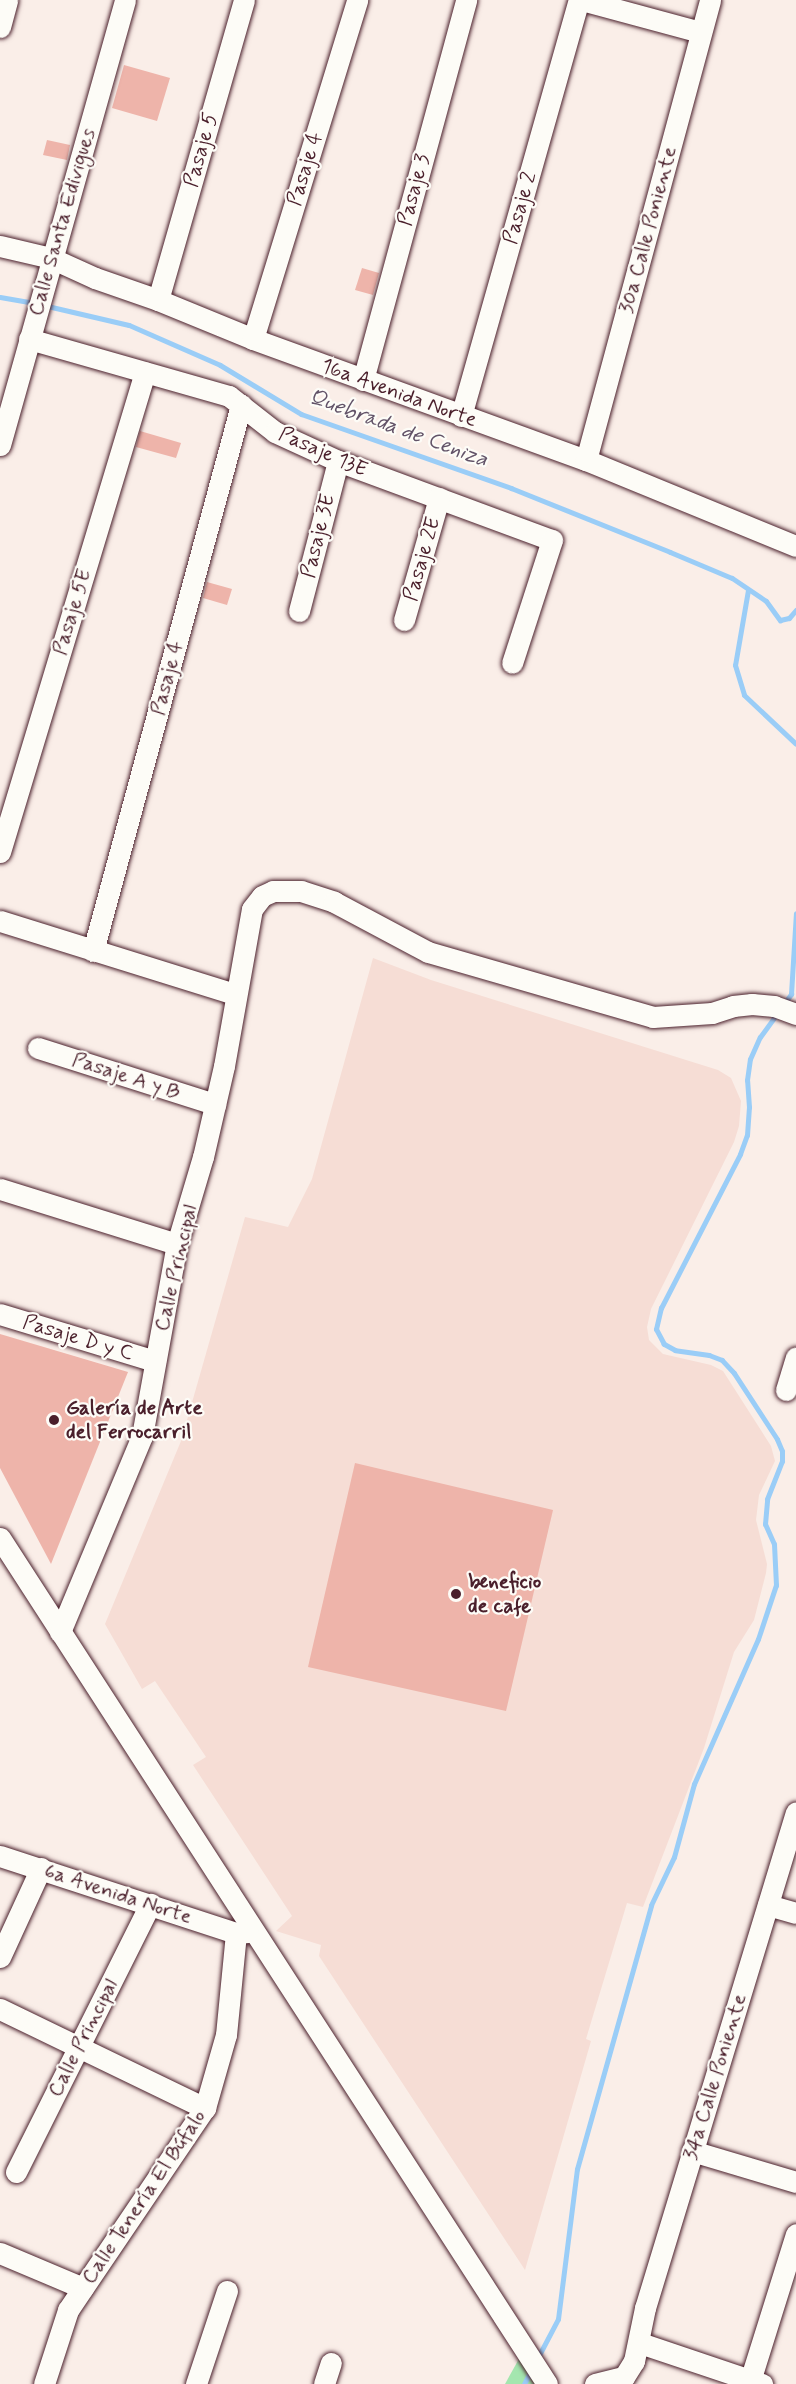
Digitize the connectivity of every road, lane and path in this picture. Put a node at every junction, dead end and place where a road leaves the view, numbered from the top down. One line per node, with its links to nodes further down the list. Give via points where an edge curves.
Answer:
1 (7, 0): 8 (street)
2 (125, 0): 11 (street, Calle Santa Edivigues)
3 (244, 0): 12 (street, Pasaje 5)
4 (357, 0): 14 (street, Pasaje 4)
5 (466, 0): 16 (street, Pasaje 3)
6 (581, 0): 9 (street); 18 (street, Pasaje 2)
7 (710, 0): 9 (street, 30a Calle Poniente)
8 (0, 27)
9 (701, 32): 20 (street, 30a Calle Poniente)
10 (0, 246): 11 (street, 16a Avenida Norte)
11 (51, 258): 12 (street, 16a Avenida Norte); 13 (street, Calle Santa Edivigues)
12 (158, 300): 14 (street, 16a Avenida Norte)
13 (29, 339): 15 (street, Pasaje 13E); 19 (street, Calle Santa Edivigues)
14 (253, 339): 16 (street, 16a Avenida Norte)
15 (145, 372): 17 (street, Pasaje 13E, via 229,396); 27 (street, Pasaje 5E)
16 (363, 380): 18 (street, 16a Avenida Norte)
17 (241, 405): 21 (street, Pasaje 13E, via 275,432); 29 (street, Pasaje 4)
18 (461, 416): 20 (street, 16a Avenida Norte)
19 (0, 445)
20 (586, 460): 23 (street, 16a Avenida Norte)
21 (338, 461): 22 (street, Pasaje 13E); 24 (street, Pasaje 3E)
22 (439, 498): 25 (street, Pasaje 2E); 26 (street, Pasaje 13E, via 552,540)
23 (796, 546)
24 (299, 611)
25 (404, 620)
26 (512, 663)
27 (0, 852)
28 (0, 921): 29 (street)
29 (93, 951): 30 (street)
30 (235, 994): 31 (street, Calle Principal, via 252,909 273,891 301,891 334,902 428,952 653,1017 712,1013 752,1004); 33 (street, Calle Principal)
31 (796, 1014)
32 (38, 1048): 33 (street, Pasaje A y B)
33 (215, 1104): 35 (street, Calle Principal)
34 (0, 1189): 35 (street)
35 (177, 1244): 38 (street, Calle Principal)
36 (0, 1314): 38 (street, Pasaje D y C)
37 (796, 1358): 39 (street)
38 (155, 1361): 41 (street, Calle Principal, via 142,1436)
39 (786, 1390)
40 (0, 1538): 41 (street)
41 (60, 1632): 48 (street)
42 (796, 1812): 46 (street, 34a Calle Poniente)
43 (0, 1856): 44 (street, 6a Avenida Norte)
44 (41, 1868): 45 (street, 6a Avenida Norte); 49 (street)
45 (150, 1904): 48 (street, 6a Avenida Norte); 51 (street, Calle Principal)
46 (768, 1905): 47 (street); 53 (street, 34a Calle Poniente)
47 (796, 1913)
48 (246, 1932): 52 (street, Calle Tenería El Búfalo, via 226,2035); 66 (street)
49 (0, 1957)
50 (0, 2009): 51 (street)
51 (78, 2047): 52 (street); 54 (street, Calle Principal)
52 (205, 2108): 58 (street, Calle Tenería El Búfalo)
53 (692, 2151): 55 (street); 60 (street, 34a Calle Poniente, via 645,2308)
54 (16, 2172)
55 (796, 2182)
56 (796, 2234): 62 (street)
57 (0, 2253): 58 (street)
58 (83, 2288): 63 (street, Calle Tenería El Búfalo, via 68,2310)
59 (227, 2291): 64 (street)
60 (640, 2343): 62 (street); 67 (street, 34a Calle Poniente, via 624,2377)
61 (332, 2363): 65 (street)
62 (754, 2383)
63 (44, 2384)
64 (196, 2384)
65 (324, 2384)
66 (547, 2384)
67 (595, 2384)

